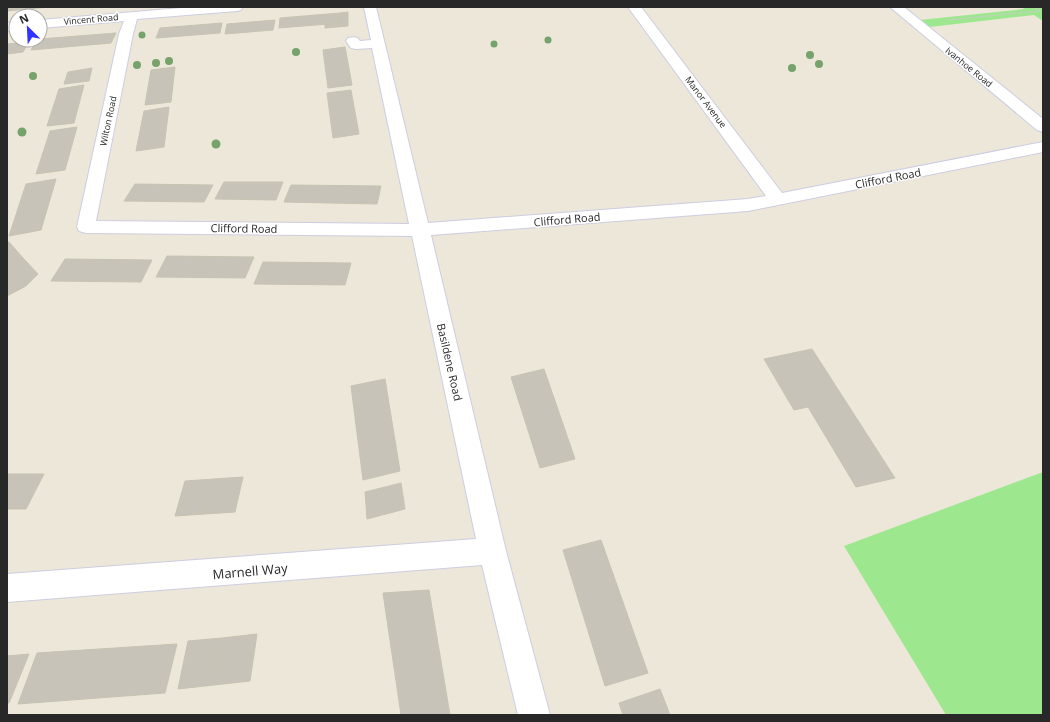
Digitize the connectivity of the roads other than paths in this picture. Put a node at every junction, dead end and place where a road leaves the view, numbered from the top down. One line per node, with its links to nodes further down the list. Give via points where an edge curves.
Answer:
1 (237, 7): 5 (street, Vincent Road)
2 (370, 7): 8 (street, Basildene Road)
3 (634, 7): 11 (street, Manor Avenue)
4 (896, 7): 9 (street, Ivanhoe Road)
5 (132, 16): 6 (street, Vincent Road); 12 (street, Wilton Road, via 126,34)
6 (48, 23)
7 (353, 41): 8 (street, via 356,44)
8 (379, 43): 13 (street, Basildene Road)
9 (1043, 127)
10 (1043, 148): 11 (street, Clifford Road)
11 (777, 199): 13 (street, Clifford Road, via 748,205)
12 (86, 227): 13 (street, Clifford Road)
13 (419, 230): 14 (street, Basildene Road)
14 (492, 551): 15 (street, Marnell Way); 16 (street, Basildene Road)
15 (7, 588)
16 (534, 715)

